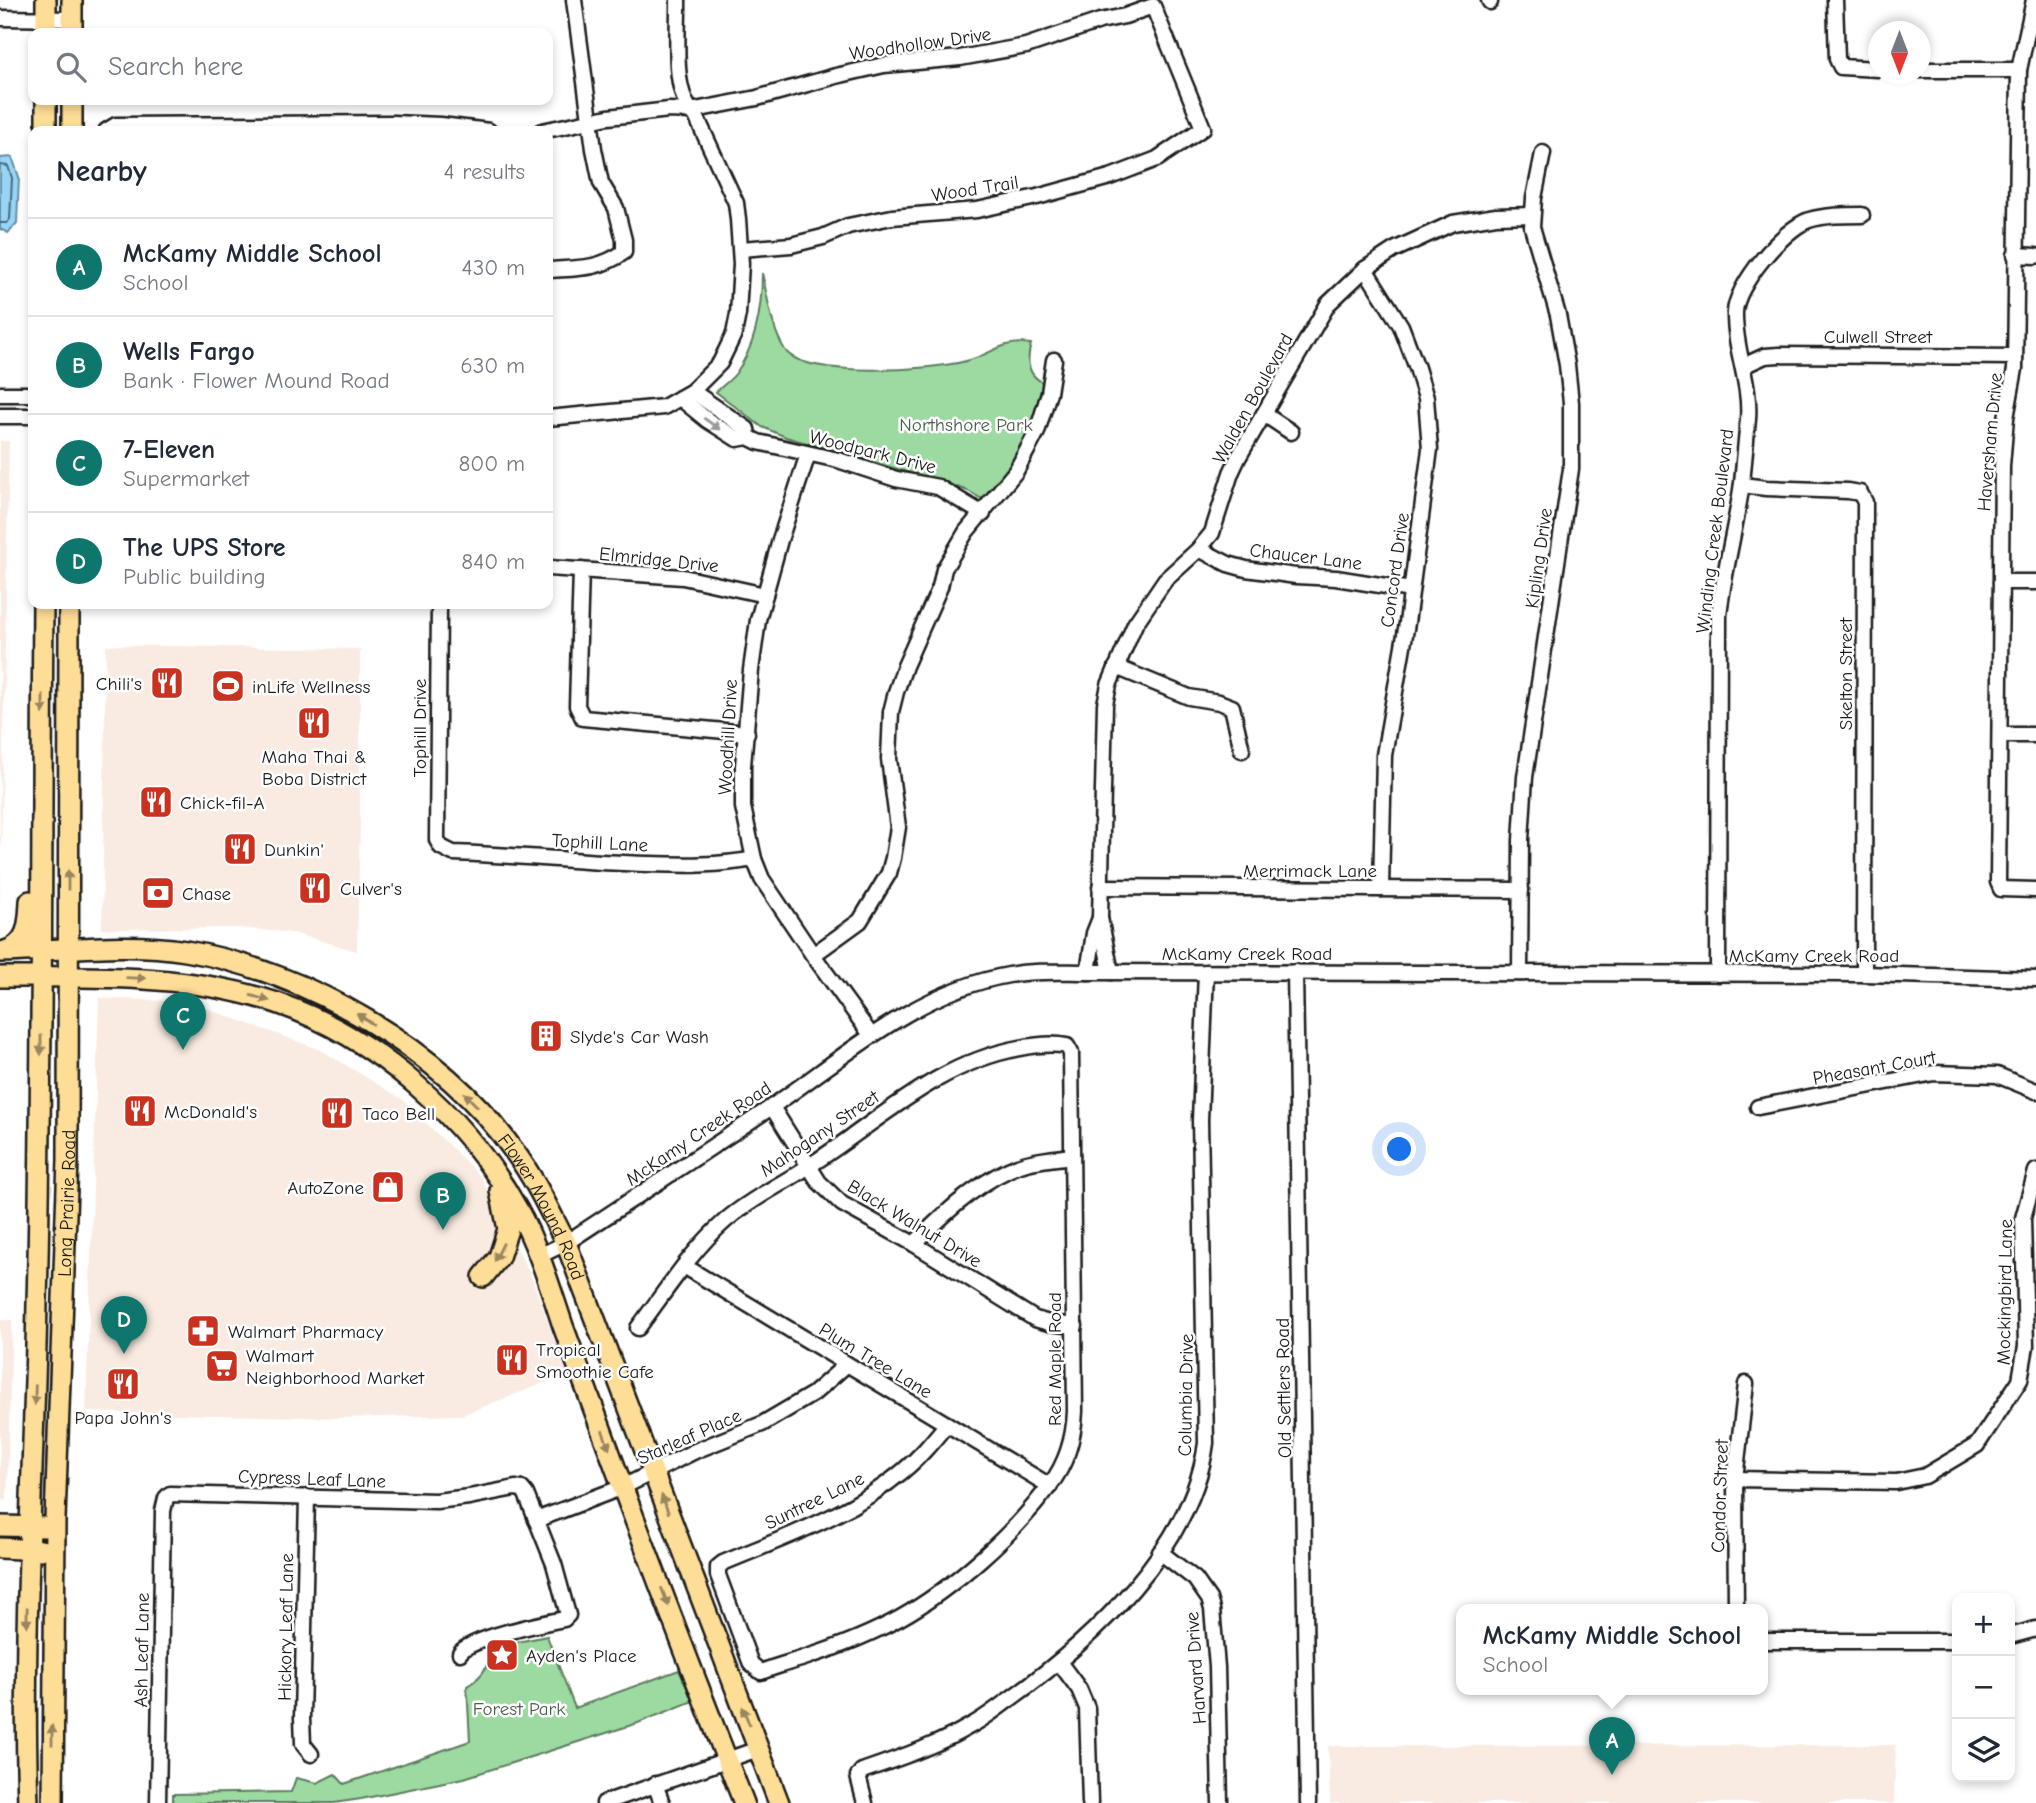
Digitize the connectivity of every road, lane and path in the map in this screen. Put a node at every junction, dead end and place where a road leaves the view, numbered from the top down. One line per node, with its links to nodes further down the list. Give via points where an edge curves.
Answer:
1 (574, 0): 14 (street)
2 (678, 0): 13 (street, via 677,59)
3 (1835, 0): 8 (street, via 1837,59 1841,67)
4 (2034, 0): 10 (street, Haversham Drive)
5 (0, 18): 6 (street)
6 (46, 18): 7 (street)
7 (72, 18)
8 (1868, 68)
9 (1931, 70): 10 (street)
10 (2019, 70): 25 (street, Haversham Drive)
11 (46, 105): 15 (main road)
12 (72, 105): 16 (main road)
13 (690, 111): 14 (street, Woodhollow Drive, via 638,112); 19 (street, Woodhollow Drive, via 757,99 884,65 1026,47 1153,6); 24 (street, via 736,203)
14 (591, 121): 20 (street, Woodhollow Drive); 28 (street, via 601,183 616,208 624,252 588,268)
15 (46, 126)
16 (72, 126)
17 (114, 126): 18 (street)
18 (448, 126)
19 (1203, 128): 24 (street, Wood Trail, via 1157,159 1037,197 977,210 892,217 791,245)
20 (553, 129)
21 (1543, 153): 22 (street, Kipling Drive)
22 (1532, 215): 27 (street, Walden Boulevard, via 1453,223); 67 (street, Kipling Drive, via 1567,365 1571,470 1525,777)
23 (1862, 215): 31 (street, Winding Creek Boulevard, via 1835,215 1795,226 1768,255 1737,299 1736,338)
24 (741, 249): 34 (street, via 734,334 720,363)
25 (2015, 256): 26 (street); 29 (street, Haversham Drive)
26 (2036, 256)
27 (1365, 269): 35 (street, Walden Boulevard, via 1328,304); 48 (street, Concord Drive, via 1401,326 1426,398 1430,449)
28 (553, 270)
29 (2015, 357): 31 (street, Culwell Street, via 1779,355); 46 (street, Haversham Drive, via 2002,466)
30 (1054, 360): 42 (street, via 1037,432 1016,471)
31 (1743, 366): 41 (street, Winding Creek Boulevard, via 1749,414)
32 (0, 394): 33 (street)
33 (28, 394)
34 (686, 395): 38 (street, via 664,407); 40 (street, Woodpark Drive, via 737,439 748,437)
35 (1264, 414): 39 (street); 43 (street, Walden Boulevard, via 1231,473 1212,533)
36 (0, 416): 37 (street)
37 (28, 416)
38 (553, 418)
39 (1291, 432)
40 (808, 454): 42 (street, Woodpark Drive, via 938,487); 49 (street, Woodhill Drive)
41 (1742, 485): 79 (street, Winding Creek Boulevard, via 1719,615); 80 (street, Skelton Street, via 1848,491 1860,494 1865,502)
42 (983, 514): 73 (street, via 944,569 896,692 889,759 898,827 888,873 860,921)
43 (1199, 550): 48 (street, Chaucer Lane, via 1246,569); 54 (street, Walden Boulevard, via 1165,580 1135,624)
44 (553, 568): 45 (street, Elmridge Drive)
45 (581, 570): 49 (street, Elmridge Drive, via 683,577); 58 (street, via 577,706 583,718)
46 (2001, 582): 47 (street); 59 (street, Haversham Drive)
47 (2036, 582)
48 (1411, 590): 66 (street, Concord Drive, via 1384,755)
49 (765, 595): 58 (street, Woodhill Drive, via 751,670)
50 (43, 609): 55 (main road, Long Prairie Road)
51 (44, 609): 56 (main road, via 60,661)
52 (69, 609): 56 (main road, Long Prairie Road)
53 (439, 609): 62 (street, Tophill Drive, via 437,840)
54 (1116, 667): 61 (street, via 1189,697 1232,708); 65 (street, Walden Boulevard, via 1105,704)
55 (43, 668): 57 (main road, via 57,687); 64 (main road, Long Prairie Road, one-way to 64)
56 (69, 668): 57 (main road, Long Prairie Road)
57 (69, 724): 70 (main road, Long Prairie Road, one-way to 57)
58 (747, 733): 63 (street, Woodhill Drive, via 743,807)
59 (2001, 735): 60 (street); 68 (street, Haversham Drive, via 1998,882 2001,889)
60 (2036, 735)
61 (1242, 750)
62 (444, 849): 63 (street, Tophill Lane, via 695,866)
63 (754, 859): 73 (street, Woodhill Drive, via 762,879)
64 (42, 860): 71 (main road, Long Prairie Road); 72 (main road, via 25,936)
65 (1100, 887): 66 (street, Merrimack Lane); 69 (street, Walden Boulevard)
66 (1381, 889): 67 (street, Merrimack Lane)
67 (1521, 890): 78 (street, Kipling Drive)
68 (2036, 890)
69 (1100, 918): 74 (street, Walden Boulevard); 75 (street, Walden Boulevard)
70 (67, 948): 71 (main road, Flower Mound Road); 81 (main road, Long Prairie Road); 87 (main road, Flower Mound Road, one-way to 70, via 358,1014 248,964 139,946)
71 (41, 950): 72 (main road, Flower Mound Road); 83 (main road, Long Prairie Road)
72 (1, 952)
73 (813, 955): 85 (street, Woodhill Drive)
74 (1088, 972): 75 (street, McKamy Creek Road); 85 (street, McKamy Creek Road, via 1009,975 973,985 919,1006)
75 (1111, 972): 76 (street, McKamy Creek Road)
76 (1206, 972): 77 (street, McKamy Creek Road); 123 (street, Columbia Drive, via 1200,1120 1206,1443 1195,1487)
77 (1296, 972): 78 (street, McKamy Creek Road); 146 (street, Old Settlers Road)
78 (1520, 973): 79 (street, McKamy Creek Road)
79 (1718, 974): 80 (street, McKamy Creek Road)
80 (1864, 974): 84 (street, McKamy Creek Road)
81 (67, 976): 83 (main road, Flower Mound Road); 88 (main road, Flower Mound Road, one-way to 88, via 170,980 278,1003 338,1032); 103 (main road, Long Prairie Road)
82 (0, 977): 83 (main road, Flower Mound Road)
83 (41, 977): 96 (main road, Long Prairie Road, one-way to 96)
84 (2036, 979)
85 (871, 1035): 90 (street, McKamy Creek Road)
86 (1068, 1046): 92 (street, Red Maple Road); 93 (street, Mahogany Street, via 1034,1045 964,1064 885,1111)
87 (422, 1057): 88 (main road); 97 (main road, Flower Mound Road, one-way to 87, via 514,1150 471,1099)
88 (408, 1078): 95 (main road, Flower Mound Road, via 447,1114)
89 (2036, 1091): 91 (street, Pheasant Court, via 1997,1075 1934,1073)
90 (772, 1107): 93 (street, Black Walnut Drive); 97 (street, McKamy Creek Road)
91 (1758, 1107)
92 (1072, 1156): 98 (street, via 1009,1169 959,1201); 104 (street, Red Maple Road)
93 (810, 1166): 98 (street, Black Walnut Drive, via 842,1204); 100 (street, Mahogany Street, via 724,1222)
94 (2036, 1171): 111 (street, Mockingbird Lane, via 2023,1218 2026,1346 2020,1380 1977,1445 1925,1476 1896,1482)
95 (496, 1176): 99 (main road, Flower Mound Road); 101 (main road, one-way to 101, via 508,1229 499,1257)
96 (40, 1183): 102 (main road, Long Prairie Road); 103 (main road, via 49,1211 50,1295)
97 (566, 1243): 99 (street, McKamy Creek Road); 110 (main road, Flower Mound Road)
98 (914, 1244): 104 (street, Black Walnut Drive, via 1035,1319)
99 (539, 1256): 113 (main road, Flower Mound Road, one-way to 113)
100 (684, 1266): 105 (street, Mahogany Street); 106 (street, Plum Tree Lane)
101 (483, 1278)
102 (37, 1300): 108 (main road, via 49,1315 50,1384); 118 (main road, Long Prairie Road, one-way to 118)
103 (63, 1311): 108 (main road, Long Prairie Road)
104 (1075, 1326): 112 (street, Red Maple Road, via 1075,1426 1066,1457)
105 (638, 1328)
106 (846, 1365): 109 (street, Plum Tree Lane); 110 (street, Starleaf Place, via 790,1409)
107 (1746, 1384): 111 (street, Condor Street)
108 (60, 1397): 119 (main road, Long Prairie Road)
109 (947, 1424): 112 (street, Plum Tree Lane); 131 (street, Suntree Lane, via 920,1456 864,1499 718,1567 751,1664)
110 (653, 1473): 113 (street, Starleaf Place); 132 (main road, Flower Mound Road, one-way to 110)
111 (1735, 1479): 124 (street, Condor Street)
112 (1050, 1486): 131 (street, Red Maple Road, via 969,1569 900,1618)
113 (623, 1487): 116 (street, Starleaf Place); 134 (main road, Flower Mound Road, one-way to 134)
114 (307, 1497): 115 (street, Cypress Leaf Lane, via 170,1494); 116 (street, Cypress Leaf Lane, via 436,1501 515,1488 522,1489); 133 (street, Hickory Leaf Lane, via 302,1718 303,1744)
115 (166, 1498): 138 (street, Ash Leaf Lane)
116 (536, 1520): 129 (street, via 568,1615 481,1640 463,1647)
117 (0, 1527): 118 (main road)
118 (31, 1527): 119 (main road); 121 (main road, Long Prairie Road)
119 (55, 1527): 122 (main road, Long Prairie Road)
120 (0, 1548): 121 (main road)
121 (30, 1549): 122 (main road); 136 (main road, Long Prairie Road, one-way to 136)
122 (55, 1550): 137 (main road, Long Prairie Road, one-way to 122)
123 (1160, 1552): 130 (street, Columbia Drive, via 1130,1591); 145 (street, Harvard Drive, via 1195,1579 1212,1609)
124 (1736, 1604)
125 (2036, 1629): 126 (street)
126 (2015, 1635)
127 (1768, 1641): 128 (street)
128 (1952, 1641)
129 (460, 1653)
130 (1059, 1662): 143 (street, Columbia Drive, via 973,1725 862,1771); 144 (street, via 1087,1708)
131 (761, 1672)
132 (758, 1749): 134 (street); 142 (main road, Flower Mound Road)
133 (311, 1754)
134 (727, 1760): 135 (street); 141 (main road, Flower Mound Road)
135 (655, 1784): 139 (street); 140 (street)
136 (28, 1803)
137 (53, 1803)
138 (158, 1803)
139 (604, 1803)
140 (663, 1803)
141 (744, 1803)
142 (779, 1803)
143 (865, 1803)
144 (1090, 1803)
145 (1220, 1803)
146 (1308, 1803)

